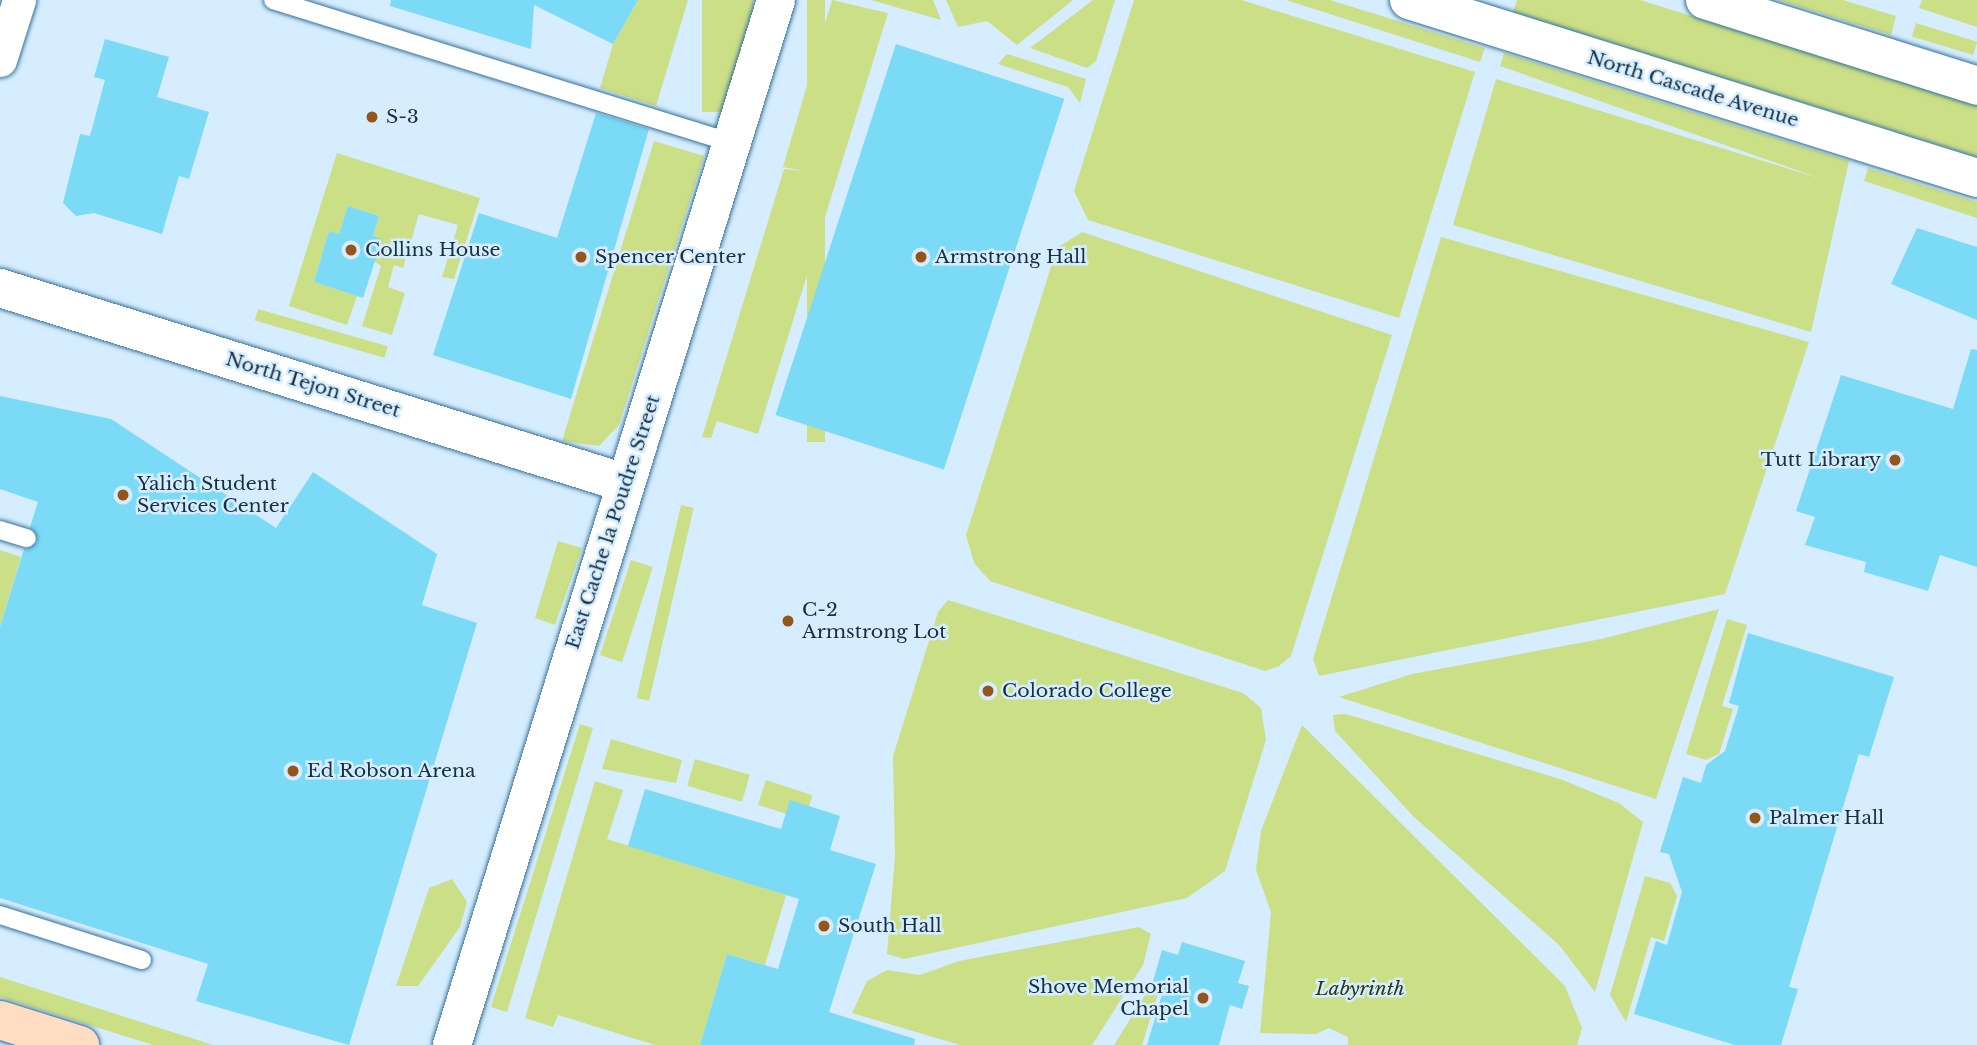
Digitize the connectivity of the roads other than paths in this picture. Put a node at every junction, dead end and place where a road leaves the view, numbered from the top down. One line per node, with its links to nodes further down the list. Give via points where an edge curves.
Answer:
1 (19, 0): 6 (street)
2 (273, 0): 8 (lane)
3 (776, 0): 8 (street, East Cache la Poudre Street)
4 (1409, 0): 9 (street, North Cascade Avenue)
5 (1705, 0): 7 (street)
6 (0, 60)
7 (1977, 86)
8 (732, 143): 11 (street, East Cache la Poudre Street)
9 (1977, 178)
10 (0, 288): 11 (street, North Tejon Street)
11 (625, 484): 18 (street, East Cache la Poudre Street)
12 (0, 530): 13 (lane)
13 (27, 538)
14 (0, 915): 15 (lane)
15 (142, 960)
16 (0, 1020): 17 (main road)
17 (80, 1045)
18 (452, 1045)

